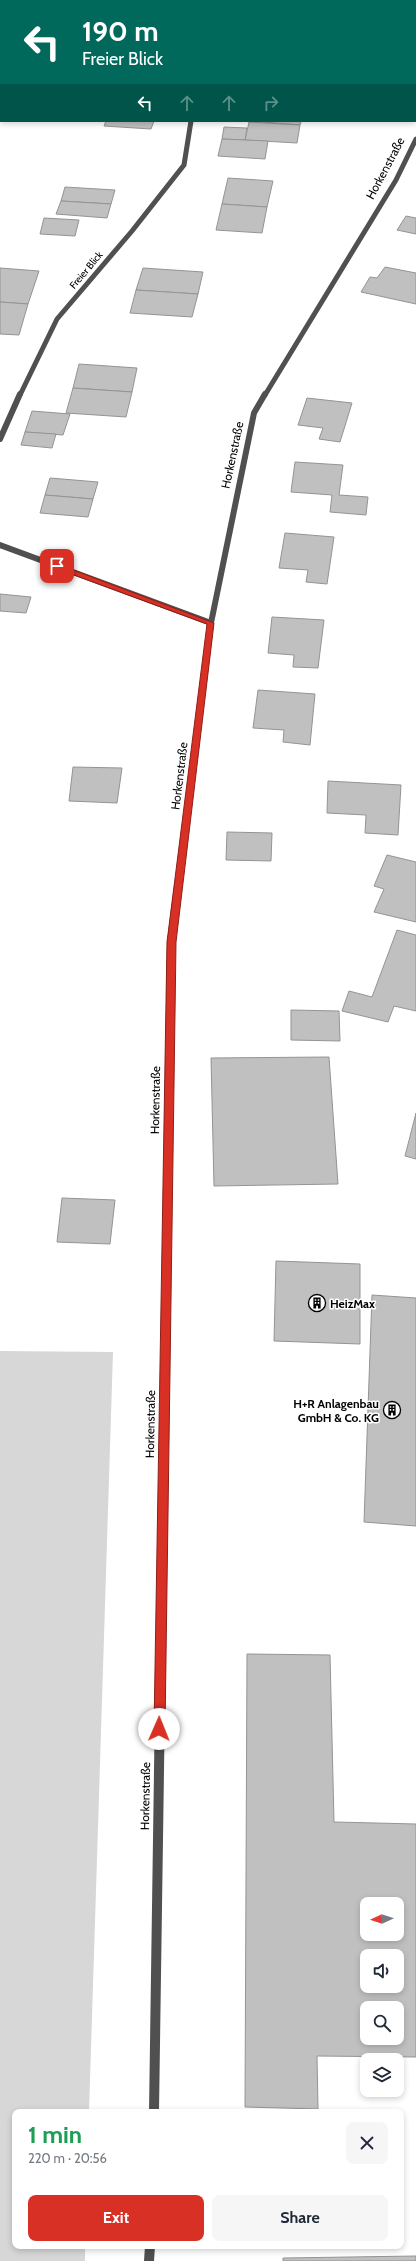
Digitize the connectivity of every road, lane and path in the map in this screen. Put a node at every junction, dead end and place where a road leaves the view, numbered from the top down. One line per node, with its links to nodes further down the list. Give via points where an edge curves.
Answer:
1 (191, 122): 3 (street, Freier Blick, via 184,165 57,319)
2 (416, 139): 5 (street, Horkenstraße, via 396,180 254,413)
3 (0, 439)
4 (0, 545): 5 (street)
5 (210, 623): 6 (street, Horkenstraße, via 171,942)
6 (154, 2109)
7 (150, 2249): 8 (street)
8 (150, 2261)

